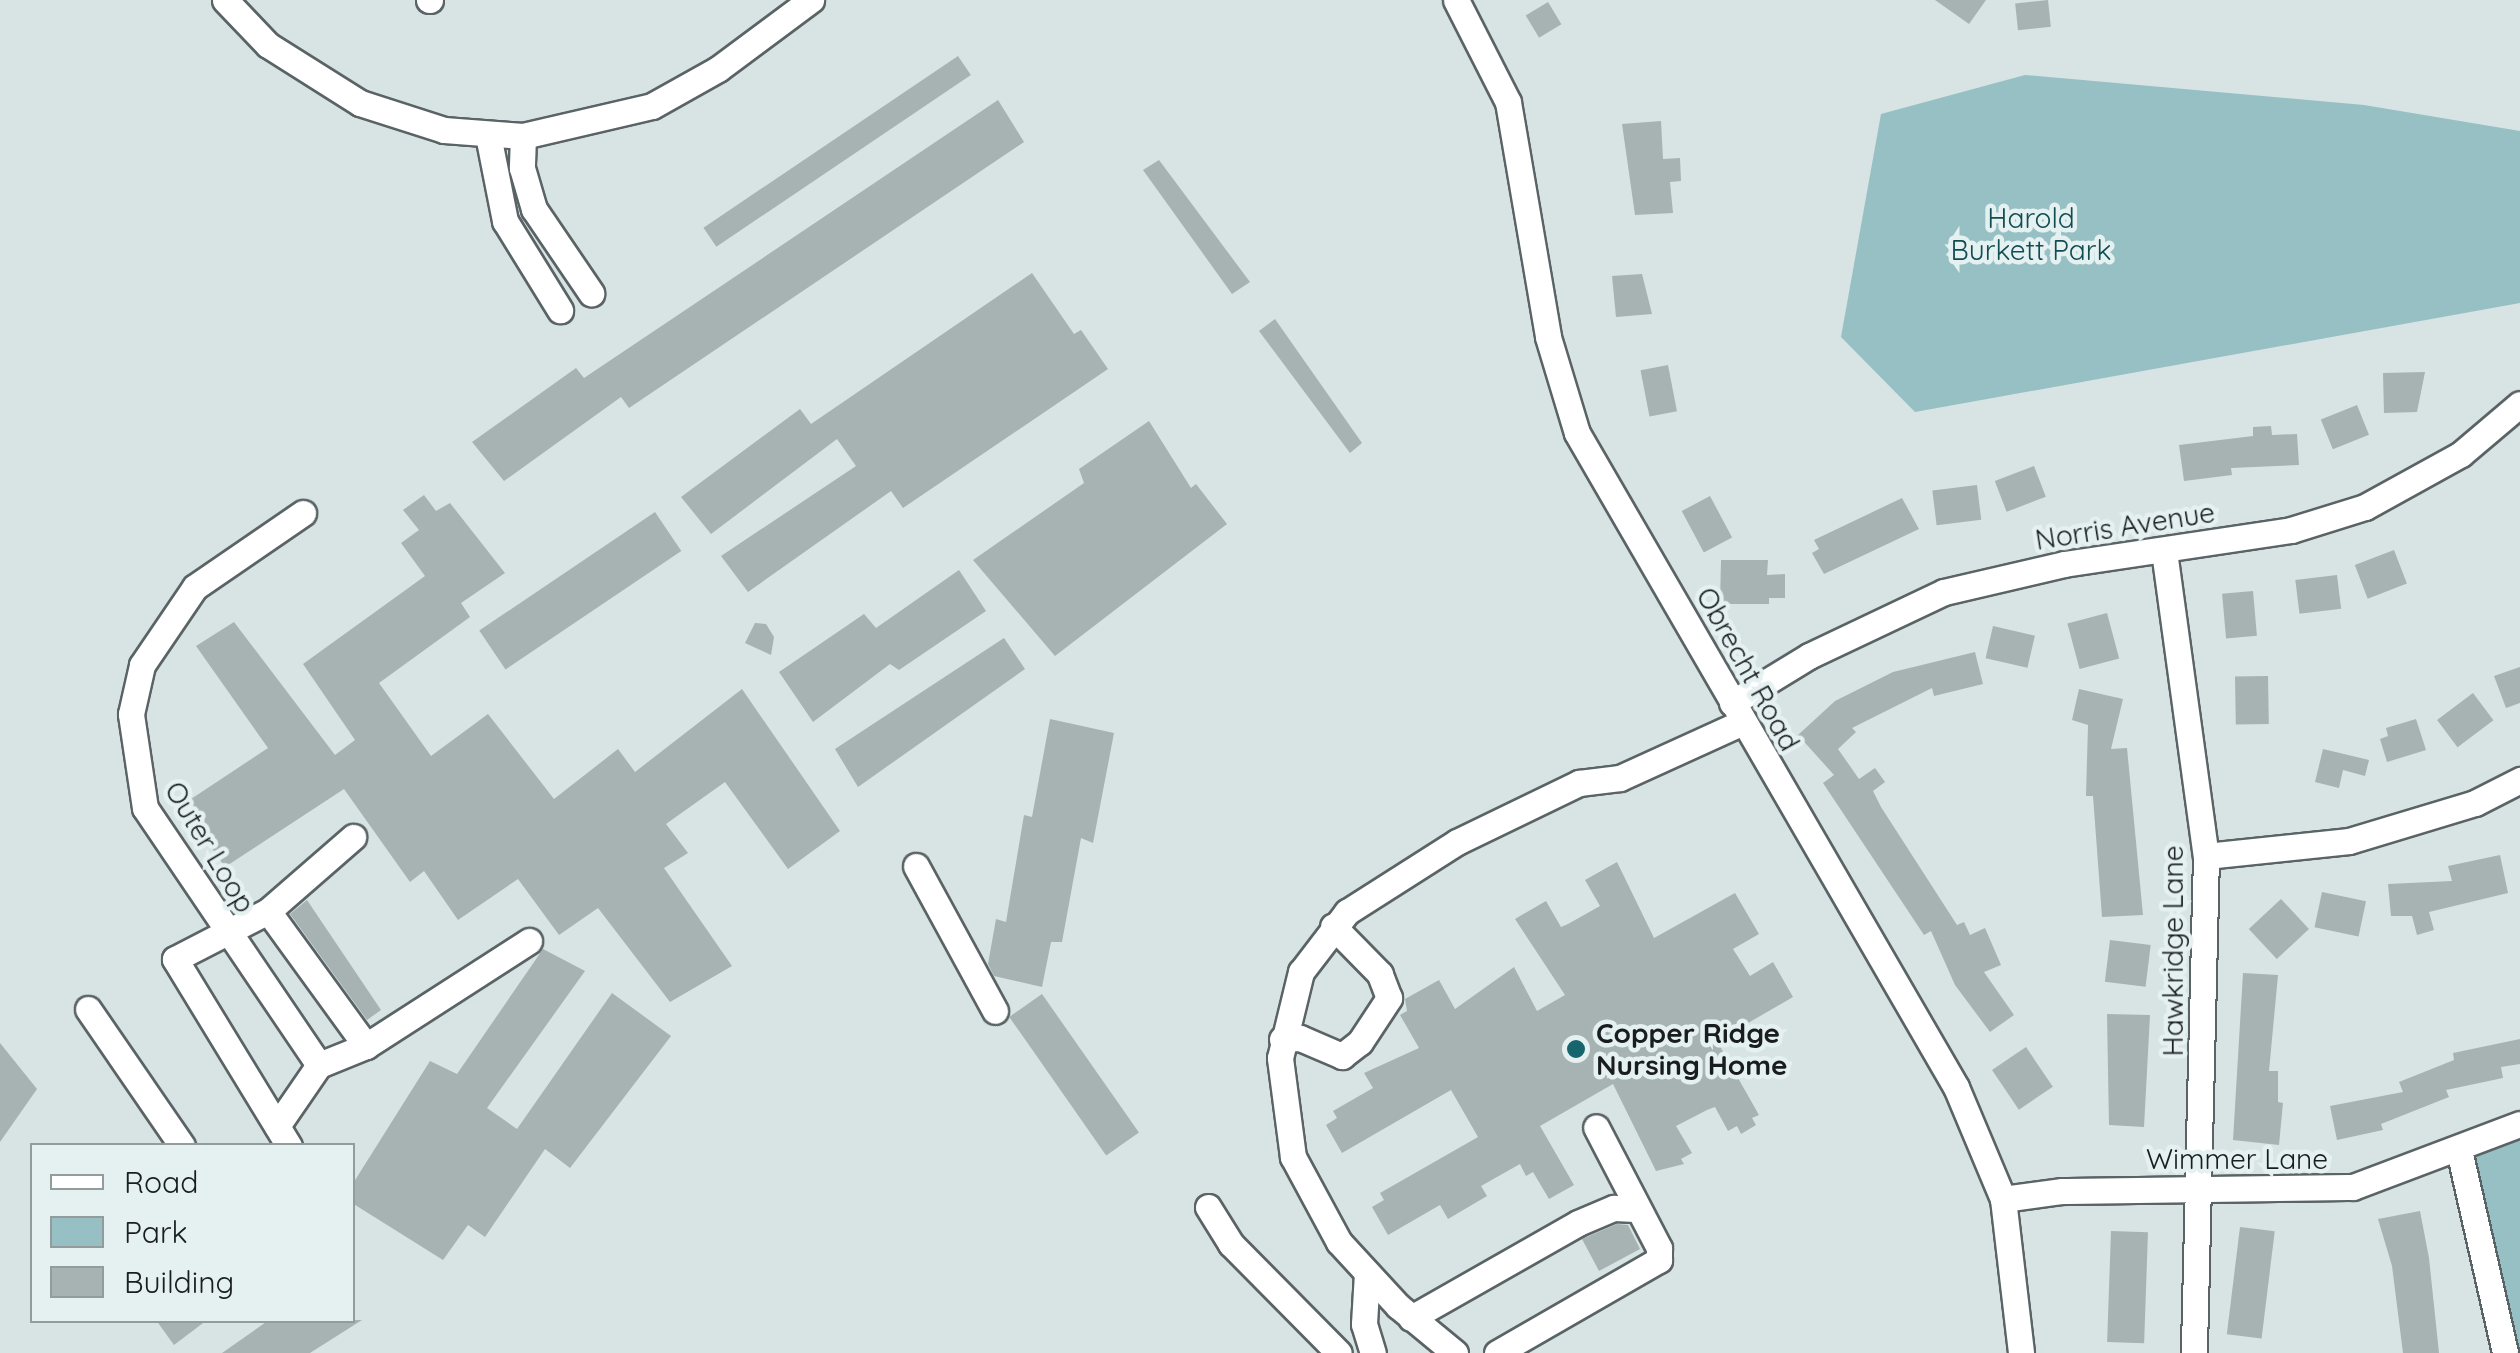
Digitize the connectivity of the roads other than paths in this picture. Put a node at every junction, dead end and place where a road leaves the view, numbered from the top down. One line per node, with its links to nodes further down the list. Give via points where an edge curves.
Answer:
1 (226, 0): 4 (street, via 268,46 360,102 444,130)
2 (811, 0): 5 (street, via 718,69 652,106)
3 (1456, 0): 11 (street, Obrecht Road, via 1508,102 1548,337 1577,432)
4 (488, 135): 5 (street); 7 (street, via 505,221)
5 (522, 136): 6 (street, via 522,168 534,210)
6 (591, 293)
7 (560, 310)
8 (2520, 404): 10 (street, Norris Avenue, via 2461,454 2365,507 2291,530)
9 (303, 513): 18 (street, Outer Loop, via 194,587 142,665 131,714 144,808)
10 (2164, 551): 11 (street, Norris Avenue, via 2064,564 1944,592 1809,656); 14 (street, Hawkridge Lane)
11 (1737, 713): 17 (street, Norris Avenue, via 1620,778 1579,783 1391,880); 31 (street, Obrecht Road, via 1956,1086)
12 (2520, 780): 14 (street, via 2475,804 2350,841)
13 (353, 837): 16 (street)
14 (2206, 856): 30 (street, Hawkridge Lane)
15 (916, 866): 21 (street)
16 (268, 911): 18 (street); 23 (street)
17 (1332, 926): 22 (street, Norris Avenue, via 1301,972); 22 (street, via 1380,974 1389,998 1360,1042 1342,1056 1300,1038)
18 (227, 935): 24 (street, Outer Loop); 27 (street, via 176,959)
19 (529, 942): 23 (street)
20 (88, 1009): 28 (street)
21 (995, 1012)
22 (1282, 1039): 34 (street, Norris Avenue, via 1284,1111 1294,1157 1312,1201)
23 (366, 1046): 24 (street)
24 (319, 1065): 27 (street)
25 (2520, 1124): 29 (street, Wimmer Lane)
26 (1596, 1127): 33 (street)
27 (283, 1136)
28 (180, 1143)
29 (2459, 1150): 30 (street, Wimmer Lane, via 2352,1187); 42 (street)
30 (2200, 1190): 31 (street, Wimmer Lane); 41 (street, Hawkridge Lane)
31 (2003, 1198): 40 (street, Obrecht Road)
32 (1208, 1207): 36 (street, via 1231,1244)
33 (1635, 1209): 35 (street, via 1614,1208 1578,1223); 39 (street, via 1659,1248 1654,1269)
34 (1367, 1274): 35 (street, Norris Avenue); 37 (street, via 1364,1324)
35 (1411, 1318): 38 (street, Norris Avenue)
36 (1339, 1353)
37 (1373, 1353)
38 (1455, 1353)
39 (1497, 1353)
40 (2021, 1353)
41 (2194, 1353)
42 (2505, 1353)

